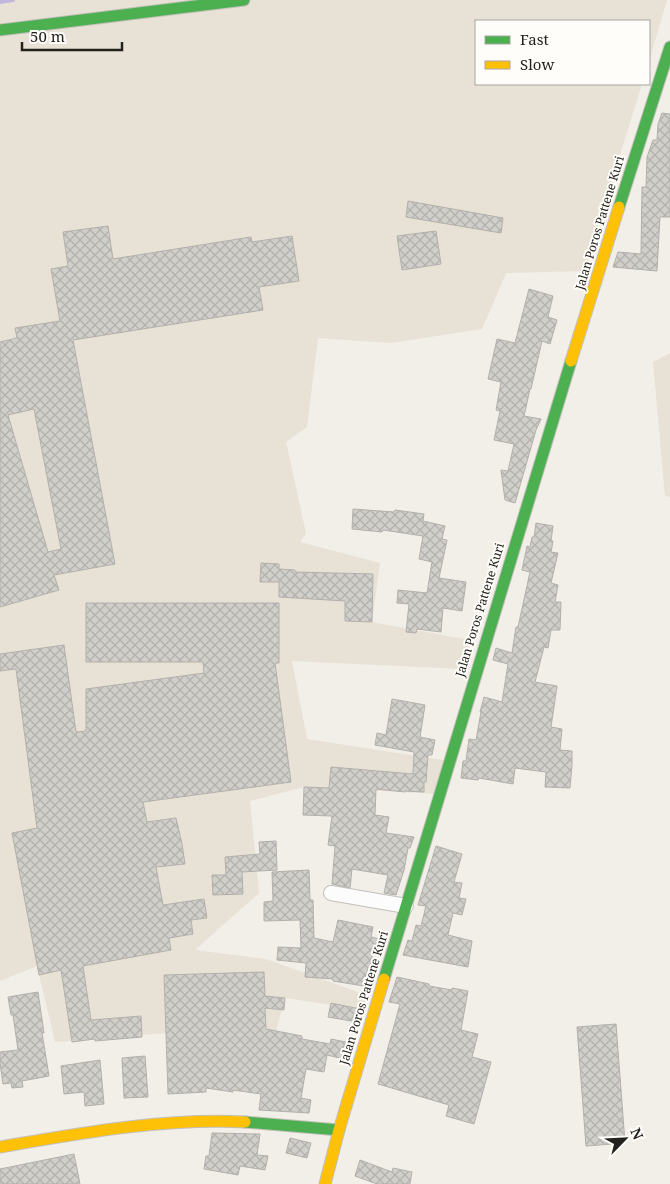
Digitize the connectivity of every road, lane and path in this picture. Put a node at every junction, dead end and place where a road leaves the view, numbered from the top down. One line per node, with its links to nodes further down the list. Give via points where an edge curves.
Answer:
1 (244, 0): 2 (street)
2 (0, 30)
3 (670, 47): 5 (street, Jalan Poros Pattene Kuri, via 499,594)
4 (331, 893): 5 (street)
5 (406, 906): 6 (street, Jalan Poros Pattene Kuri)
6 (339, 1130): 7 (street, via 199,1122 147,1124); 8 (street, Jalan Poros Pattene Kuri)
7 (0, 1147)
8 (325, 1184)

